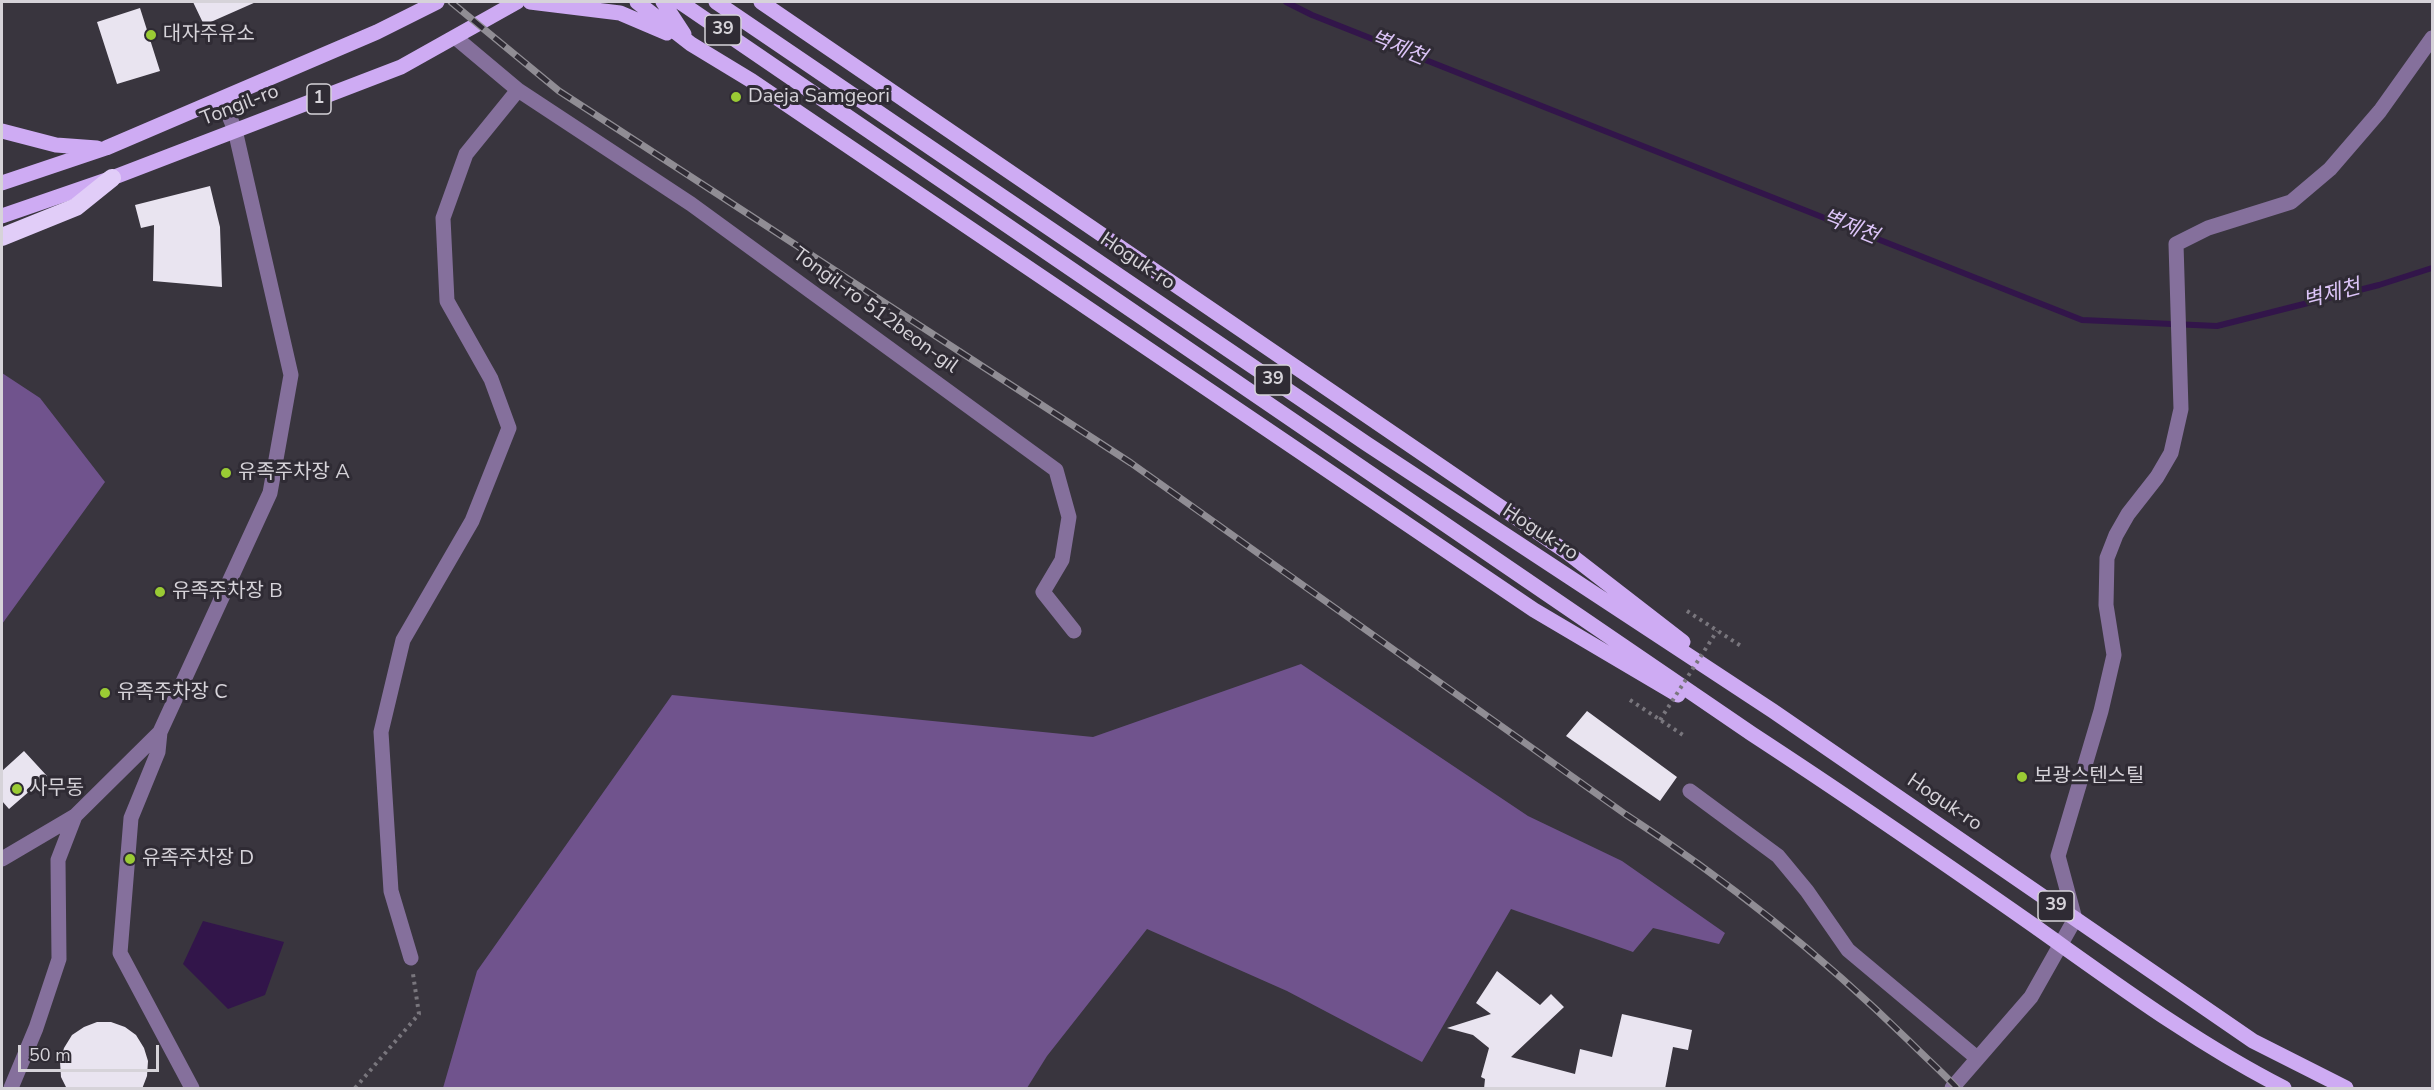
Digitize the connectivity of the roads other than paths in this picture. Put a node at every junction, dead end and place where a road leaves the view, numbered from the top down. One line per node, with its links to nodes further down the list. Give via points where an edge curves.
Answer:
1 (437, 2): 13 (main road, Tongil-ro / 1)
2 (517, 2): 9 (main road, Tongil-ro / 1)
3 (530, 2): 11 (main road, via 620,13)
4 (637, 2): 11 (main road)
5 (663, 2): 11 (main road)
6 (681, 2): 24 (main road, 39)
7 (717, 2): 22 (main road, Hoguk-ro / 39, via 1357,438)
8 (763, 2): 22 (main road, via 1569,553)
9 (456, 38): 12 (street, Tongil-ro 512beon-gil); 14 (main road, Tongil-ro / 1, via 401,67)
10 (2433, 38): 28 (street, via 2380,111 2330,169 2291,202 2208,228 2176,244 2181,409 2171,453 2128,514 2107,558 2106,605 2114,655 2102,711 2058,856)
11 (691, 44): 24 (main road, via 752,81 1534,610 1719,719)
12 (518, 90): 21 (street, Tongil-ro 512beon-gil, via 691,204 1056,470 1069,517 1062,560 1043,592); 30 (street, via 466,154 443,218 447,301 491,379 509,428 472,521 403,640 381,732 391,891)
13 (222, 99): 14 (street); 16 (main road, Tongil-ro / 1)
14 (235, 130): 17 (main road, Tongil-ro / 1); 23 (street, via 291,375 270,493)
15 (2, 131): 16 (main road, via 56,145)
16 (106, 148): 18 (main road, Tongil-ro / 1)
17 (112, 178): 19 (main road, Tongil-ro / 1); 20 (highway, via 76,207)
18 (2, 183)
19 (2, 216)
20 (2, 237)
21 (1074, 631)
22 (1773, 711): 28 (main road, Hoguk-ro / 39)
23 (160, 732): 26 (street); 33 (street, via 159,752 131,818 120,953)
24 (1752, 734): 29 (main road, 39)
25 (1690, 791): 31 (street, via 1778,856 1848,950)
26 (75, 816): 27 (street); 32 (street, via 58,860 58,959)
27 (2, 859)
28 (2075, 919): 29 (street); 36 (main road, Hoguk-ro / 39, via 2253,1041)
29 (2062, 946): 31 (street, via 2031,997); 35 (main road, 39, via 2142,1004 2237,1065)
30 (411, 958)
31 (1977, 1058): 34 (street)
32 (11, 1089)
33 (192, 1089)
34 (1952, 1089)
35 (2284, 1089)
36 (2346, 1089)

